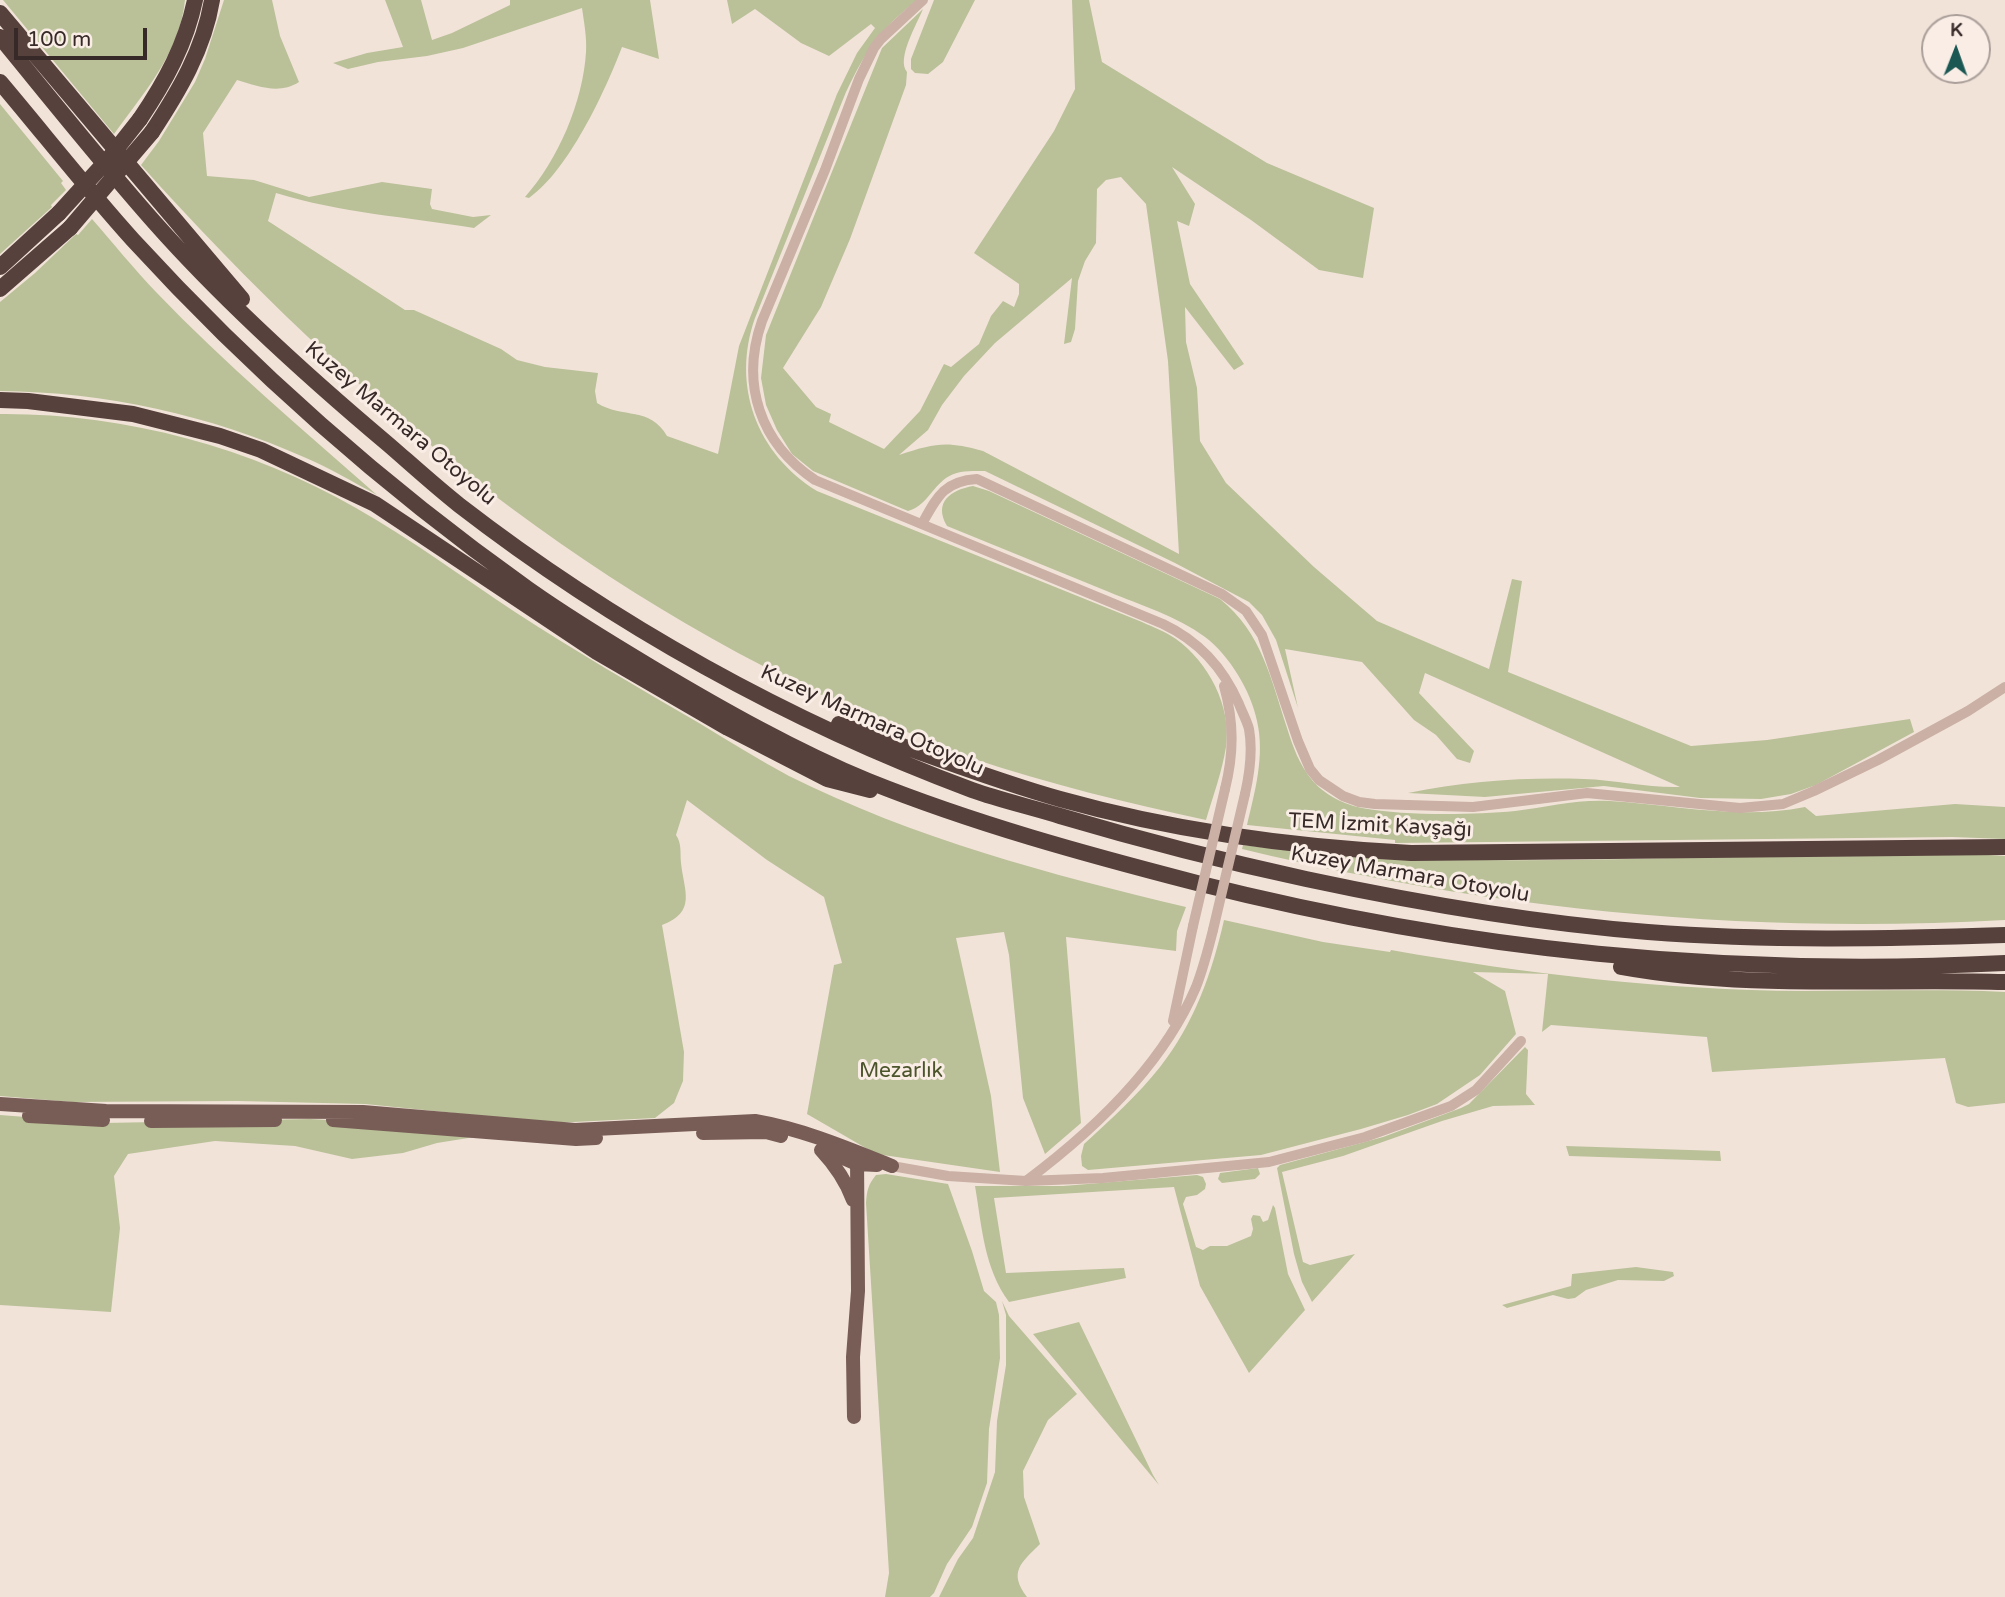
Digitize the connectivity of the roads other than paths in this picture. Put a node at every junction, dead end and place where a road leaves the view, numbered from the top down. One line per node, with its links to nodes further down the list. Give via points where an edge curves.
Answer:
1 (195, 0): 7 (highway, bridge, via 178,55 140,119 58,213)
2 (212, 0): 8 (highway, bridge, via 196,55 152,132 70,228)
3 (923, 0): 11 (street, via 881,39 859,79 762,321 752,366 760,413 774,442 797,468 832,489)
4 (0, 13): 9 (highway)
5 (0, 37): 9 (highway, Kuzey Marmara Otoyolu, via 157,225)
6 (0, 82): 15 (highway, via 132,239 259,369 444,528 532,592 703,698 863,779)
7 (0, 267)
8 (0, 289)
9 (317, 385): 14 (highway, Kuzey Marmara Otoyolu, via 457,503 531,558 718,674)
10 (0, 400): 15 (highway, via 133,414 261,450 374,504 597,652 727,728 827,779)
11 (922, 524): 12 (street, via 1180,632); 13 (street, via 941,492 958,482 977,479 1222,593 1246,611 1262,635 1310,769 1330,788 1359,802 1474,807 1587,793 1728,807 1773,806 1878,760)
12 (1220, 669): 21 (street, bridge, via 1230,708 1231,765); 21 (street, bridge, via 1248,727 1250,773 1195,989)
13 (2005, 687)
14 (773, 702): 16 (highway, TEM İzmit Kavşağı, via 1057,798 1176,827 1251,838 1410,853); 17 (highway, Kuzey Marmara Otoyolu, via 976,791 1191,853 1392,897 1651,932 1873,939)
15 (937, 807): 18 (highway, via 1104,859 1215,887)
16 (2005, 847)
17 (2005, 935)
18 (1471, 940): 19 (highway, via 1631,959 1793,967); 20 (highway, via 1667,975 1762,981)
19 (2005, 962)
20 (2005, 982)
21 (1171, 1031): 28 (street, via 1120,1099)
22 (1521, 1041): 28 (street, via 1460,1101 1365,1137 1269,1162)
23 (0, 1104): 26 (main road, via 119,1111 363,1112 575,1130 755,1121 776,1124)
24 (0, 1114): 25 (main road, via 110,1121 310,1119 576,1139 766,1132)
25 (817, 1146): 26 (main road); 29 (main road, via 848,1186)
26 (857, 1158): 27 (main road); 29 (main road)
27 (892, 1166): 28 (street, via 948,1176); 29 (main road, via 862,1180)
28 (1026, 1181)
29 (856, 1208): 30 (main road)
30 (854, 1417)

